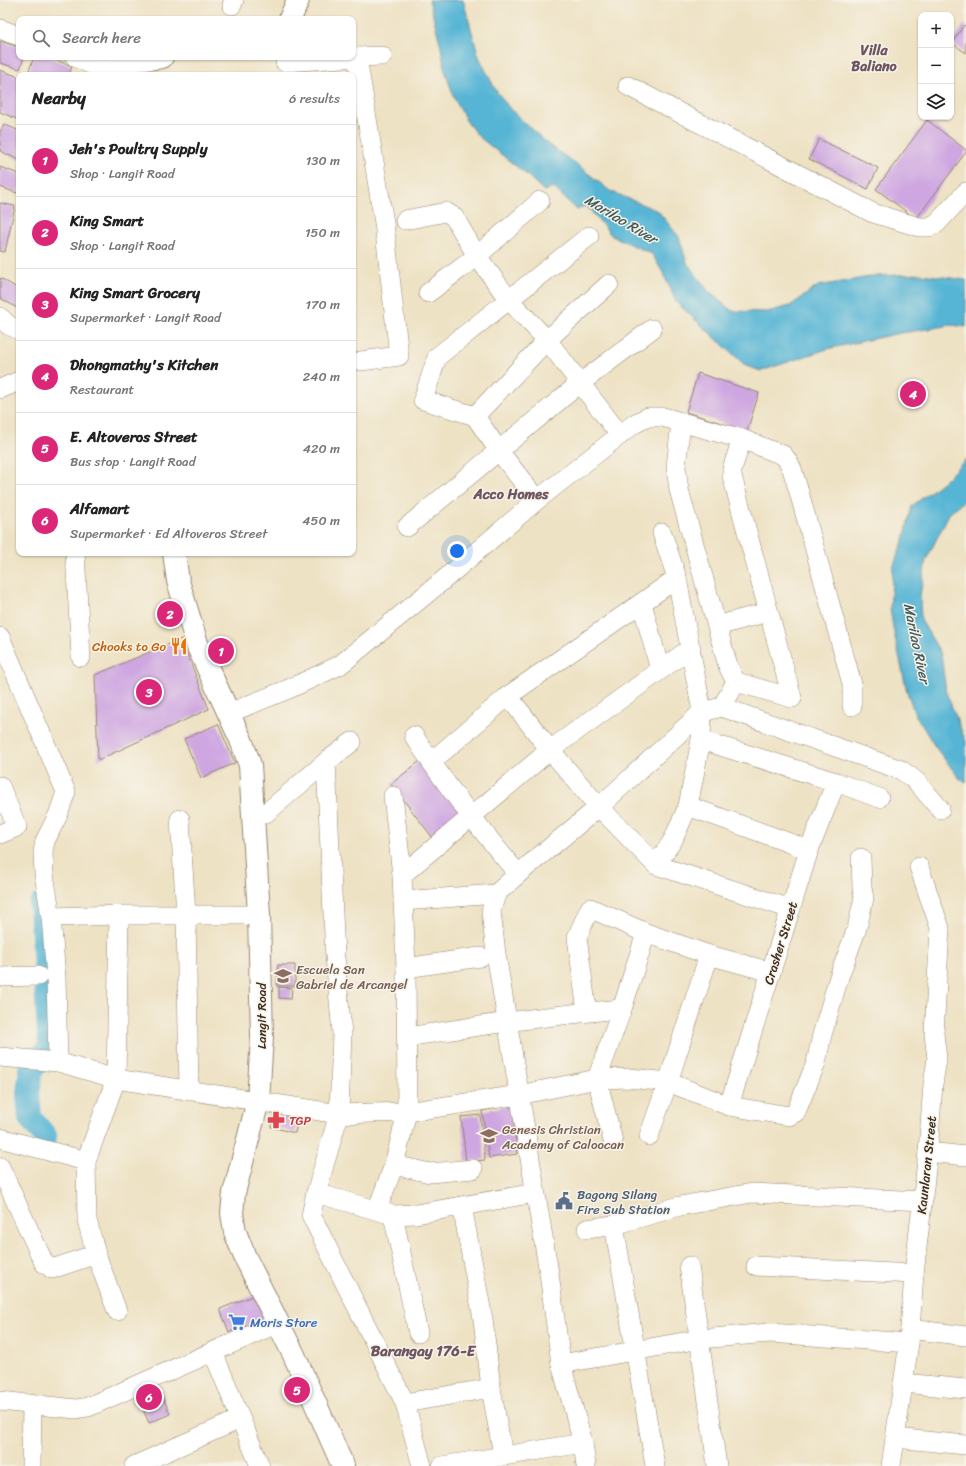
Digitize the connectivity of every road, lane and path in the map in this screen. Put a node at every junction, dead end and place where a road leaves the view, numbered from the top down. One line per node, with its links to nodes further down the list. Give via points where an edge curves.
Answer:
1 (298, 0): 2 (main road)
2 (291, 16)
3 (0, 29): 4 (street)
4 (16, 35)
5 (382, 56): 6 (street)
6 (357, 57): 24 (street, via 384,224 399,356)
7 (81, 60): 11 (street)
8 (142, 60): 12 (main road, via 113,66)
9 (330, 60): 10 (street)
10 (285, 65)
11 (103, 72)
12 (106, 72)
13 (628, 86): 14 (street, via 873,213 919,227 929,227 937,223)
14 (966, 192)
15 (540, 201): 18 (street)
16 (405, 220): 18 (street, via 446,212 454,217)
17 (589, 236): 21 (street)
18 (477, 256): 20 (street); 21 (street)
19 (609, 284): 23 (street)
20 (428, 293)
21 (509, 300): 23 (street); 28 (street, via 437,357 423,400)
22 (652, 329): 26 (street)
23 (547, 340): 26 (street); 28 (street)
24 (361, 361)
25 (16, 382): 27 (street)
26 (580, 384): 30 (street); 32 (street)
27 (0, 389)
28 (475, 416): 32 (street)
29 (681, 422): 30 (street, via 663,417 648,417); 31 (street); 41 (street, via 676,467 679,490)
30 (620, 435): 33 (street)
31 (742, 439): 40 (street, via 732,476); 48 (street, via 783,455 792,469 852,684)
32 (499, 451): 33 (street); 34 (street)
33 (538, 500): 51 (street, via 340,665)
34 (407, 527)
35 (662, 533): 38 (street)
36 (75, 556): 44 (street)
37 (174, 556): 51 (main road, Langit Road, via 178,582 190,624)
38 (678, 578): 39 (street); 43 (street)
39 (642, 603): 45 (street); 47 (street)
40 (768, 612): 41 (street); 46 (street, via 792,698)
41 (716, 626): 46 (street, via 728,666)
42 (0, 637): 81 (street, via 66,792 45,841 43,852)
43 (691, 648): 45 (street); 50 (street)
44 (81, 657)
45 (660, 670): 55 (street)
46 (736, 682): 49 (street)
47 (508, 696): 55 (street); 57 (street)
48 (852, 706)
49 (722, 707): 50 (street); 64 (street, via 901,770 916,781)
50 (702, 712): 53 (street); 63 (street)
51 (229, 713): 65 (main road, Langit Road, via 250,765)
52 (414, 736): 57 (street)
53 (700, 740): 58 (street); 62 (street)
54 (352, 742): 56 (street)
55 (550, 750): 63 (street); 66 (street)
56 (326, 762): 65 (street, via 266,813); 103 (street, via 335,957 342,1034)
57 (430, 762): 66 (street)
58 (836, 782): 61 (street); 69 (street, Crasher Street)
59 (0, 786): 68 (street, via 18,827)
60 (393, 796): 74 (street)
61 (879, 798)
62 (688, 806): 69 (street); 71 (street, via 673,840)
63 (599, 807): 71 (street); 73 (street)
64 (940, 809)
65 (253, 816): 78 (main road, Langit Road)
66 (471, 817): 73 (street); 74 (street)
67 (180, 819): 80 (street)
68 (0, 834)
69 (809, 850): 77 (street, Crasher Street)
70 (861, 858): 101 (street, via 864,898 857,928 822,1035 816,1063 796,1112 789,1116)
71 (656, 865): 77 (street)
72 (919, 867): 107 (street, Kaunlaran Street, via 940,928 934,1034 937,1059)
73 (518, 874): 75 (street)
74 (402, 875): 76 (street)
75 (496, 894): 76 (street); 91 (street, via 491,911)
76 (403, 901): 85 (street)
77 (791, 909): 86 (street, Crasher Street)
78 (260, 914): 80 (street); 100 (main road, Langit Road, via 262,1037)
79 (119, 915): 80 (street); 81 (street); 95 (street)
80 (186, 915): 98 (street)
81 (51, 917): 94 (street, via 56,977)
82 (646, 933): 83 (street); 89 (street); 90 (street, via 590,908 577,937)
83 (709, 955): 86 (street); 97 (street)
84 (480, 957): 85 (street)
85 (406, 968): 92 (street)
86 (771, 972): 101 (street, Crasher Street)
87 (38, 976): 88 (street)
88 (0, 977)
89 (622, 1009): 90 (street); 96 (street)
90 (587, 1012): 91 (street)
91 (506, 1022): 92 (street); 99 (street)
92 (406, 1037): 102 (street)
93 (0, 1057): 94 (street)
94 (58, 1062): 95 (street)
95 (116, 1079): 98 (street); 109 (street)
96 (597, 1079): 97 (street, via 630,1078); 99 (street); 106 (street)
97 (668, 1082): 101 (street); 104 (street)
98 (189, 1091): 100 (street)
99 (519, 1095): 102 (street); 114 (street)
100 (258, 1101): 103 (street); 125 (main road, Langit Road, via 234,1194 232,1213 235,1232 242,1250)
101 (729, 1106)
102 (407, 1112): 103 (street); 110 (street)
103 (339, 1114): 113 (street)
104 (648, 1136)
105 (0, 1138): 109 (street)
106 (612, 1141)
107 (928, 1152): 108 (street); 115 (street, Kaunlaran Street)
108 (966, 1156)
109 (86, 1161): 120 (street, via 87,1220)
110 (394, 1165): 112 (street, via 430,1173); 117 (street)
111 (0, 1167): 120 (street, via 44,1263 52,1269)
112 (473, 1169)
113 (316, 1193): 117 (street); 137 (street, via 311,1215)
114 (535, 1193): 116 (street); 132 (street)
115 (923, 1201): 118 (street, via 752,1193 680,1212); 123 (street, Kaunlaran Street)
116 (462, 1206): 117 (street, via 416,1214); 134 (street, via 483,1319)
117 (385, 1213): 126 (street)
118 (614, 1225): 119 (street); 130 (street)
119 (588, 1229)
120 (96, 1254): 124 (street)
121 (689, 1266): 129 (street)
122 (756, 1266): 123 (street)
123 (914, 1274): 127 (street, Kaunlaran Street)
124 (116, 1311)
125 (278, 1323): 131 (street); 147 (main road, Langit Road)
126 (418, 1333)
127 (910, 1336): 128 (street); 129 (street, via 770,1333); 133 (street, Kaunlaran Street)
128 (966, 1336)
129 (700, 1339): 130 (street); 152 (street)
130 (636, 1351): 132 (street); 151 (street)
131 (213, 1352): 138 (street, via 88,1407 76,1409); 139 (street)
132 (561, 1364): 141 (street)
133 (903, 1384): 135 (street); 140 (street, Kaunlaran Street)
134 (491, 1388): 137 (street); 143 (street)
135 (966, 1389)
136 (0, 1401): 138 (street)
137 (405, 1403): 148 (street)
138 (32, 1405): 144 (street)
139 (240, 1419): 145 (street); 146 (street)
140 (894, 1438): 142 (street); 153 (street, Kaunlaran Street)
141 (583, 1443): 143 (street); 150 (street)
142 (966, 1445)
143 (503, 1456): 149 (street)
144 (30, 1466)
145 (134, 1466)
146 (260, 1466)
147 (343, 1466)
148 (422, 1466)
149 (442, 1466)
150 (586, 1466)
151 (655, 1466)
152 (717, 1466)
153 (891, 1466)

